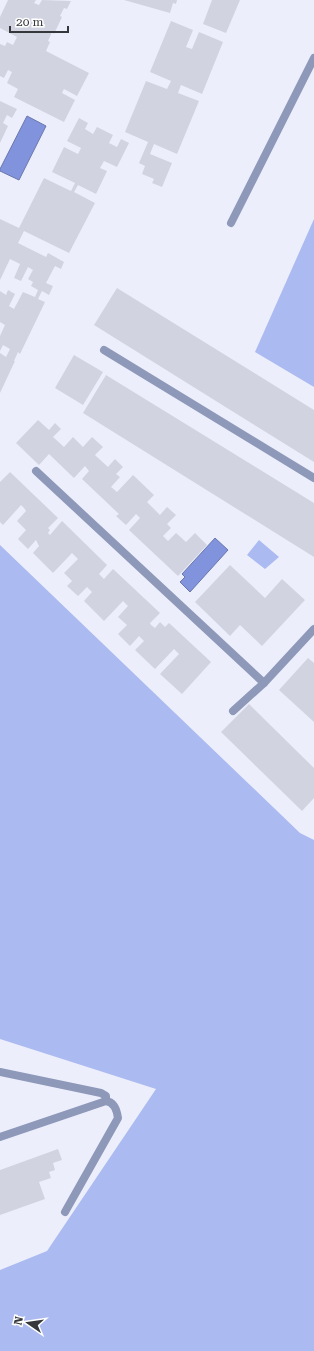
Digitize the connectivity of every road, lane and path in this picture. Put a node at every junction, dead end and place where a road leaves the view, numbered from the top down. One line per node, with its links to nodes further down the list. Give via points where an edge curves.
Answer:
1 (314, 58): 2 (street)
2 (231, 223)
3 (104, 350): 5 (street)
4 (36, 471): 7 (street)
5 (314, 478)
6 (312, 634): 7 (street)
7 (264, 683): 8 (street)
8 (233, 711)
9 (0, 1072): 10 (street, via 101,1093 106,1096)
10 (106, 1101): 11 (street); 12 (street, via 113,1104 118,1118)
11 (0, 1137)
12 (65, 1212)

